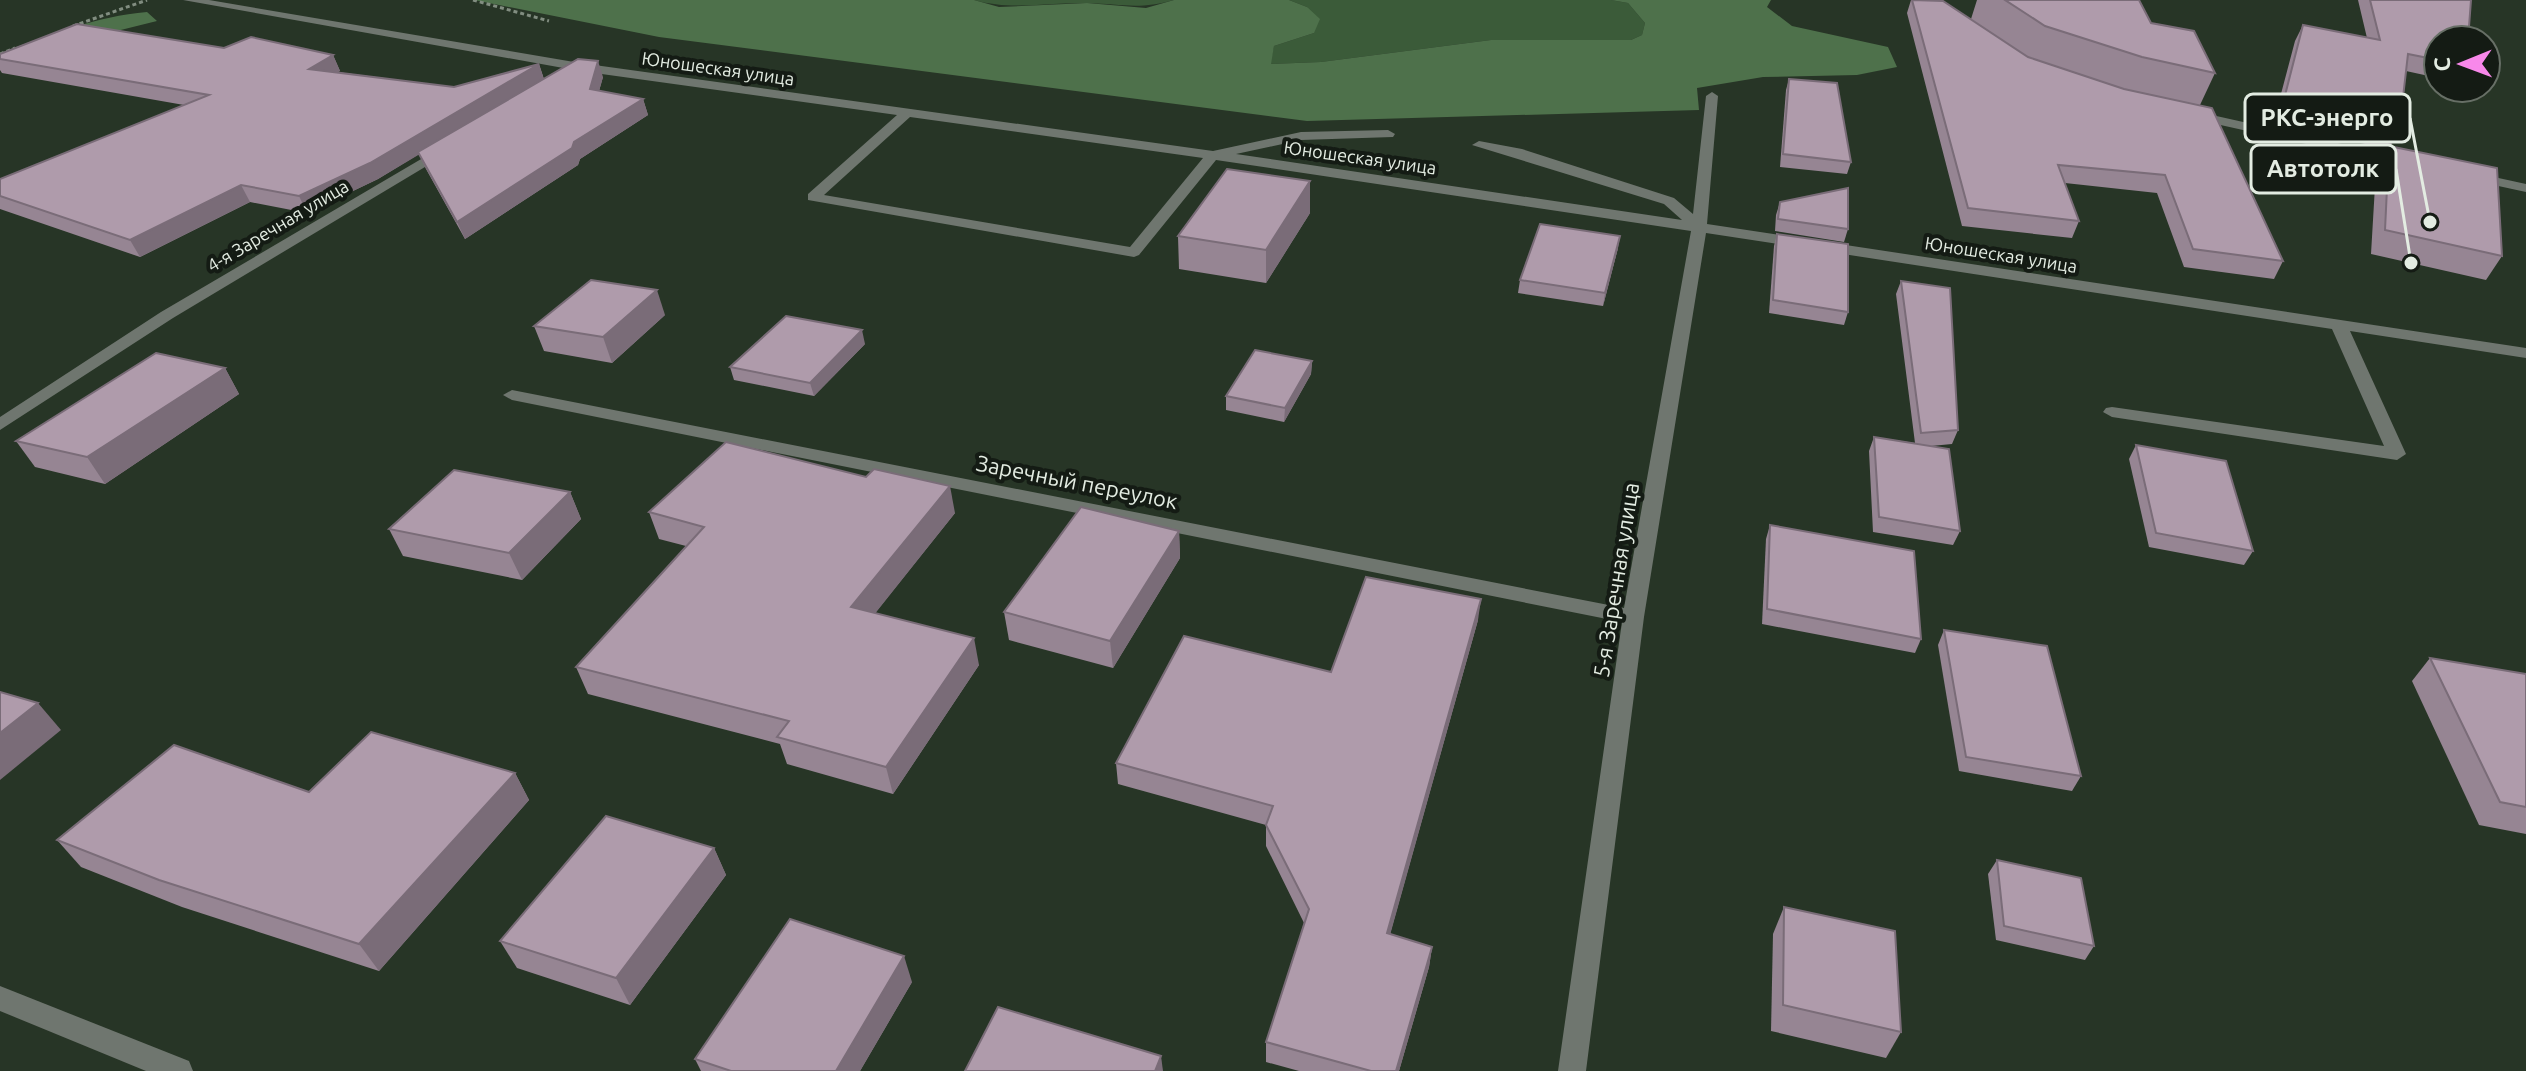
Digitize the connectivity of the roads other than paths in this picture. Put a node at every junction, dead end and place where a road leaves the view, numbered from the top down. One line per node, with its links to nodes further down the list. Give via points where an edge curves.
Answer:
1 (189, 0): 2 (street, Юношеская улица)
2 (580, 67): 3 (street); 6 (street, Юношеская улица)
3 (554, 83)
4 (1712, 96): 14 (street, 5-я Заречная улица)
5 (2180, 112): 11 (street)
6 (907, 113): 10 (street, Юношеская улица); 10 (street, via 813,197 1134,252)
7 (1388, 134): 10 (street, via 1301,136)
8 (460, 139): 19 (street, 4-я Заречная улица, via 167,315)
9 (1479, 145): 14 (street, via 1517,152 1669,201)
10 (1213, 155): 14 (street, Юношеская улица)
11 (2427, 167)
12 (2455, 173): 13 (street)
13 (2526, 188)
14 (1699, 227): 15 (street, Юношеская улица); 20 (street, 5-я Заречная улица)
15 (2339, 325): 16 (street, Юношеская улица); 18 (street, via 2397,454)
16 (2526, 353)
17 (512, 395): 20 (street, Заречный переулок)
18 (2112, 412)
19 (0, 425)
20 (1633, 617): 23 (street, 5-я Заречная улица)
21 (0, 998): 22 (street)
22 (179, 1071)
23 (1572, 1071)

